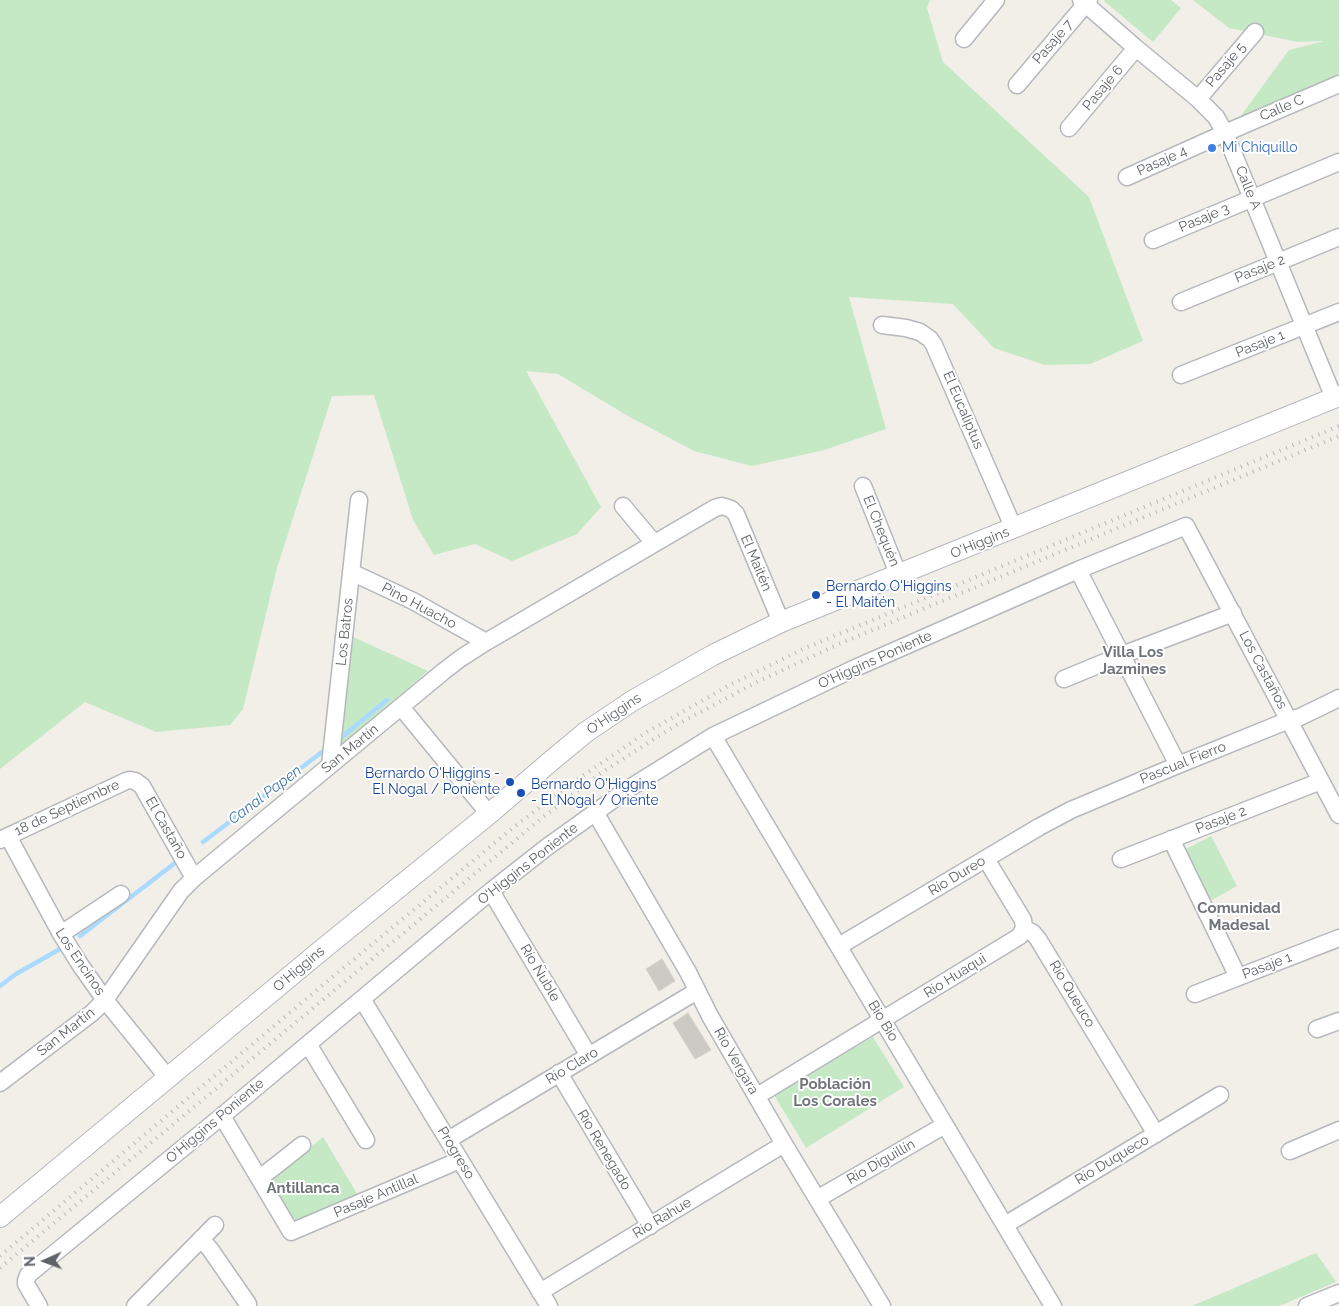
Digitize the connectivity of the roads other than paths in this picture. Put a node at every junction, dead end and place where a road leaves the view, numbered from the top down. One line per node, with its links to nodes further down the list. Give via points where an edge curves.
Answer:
1 (996, 0): 4 (street)
2 (1086, 1): 5 (street, Calle A); 7 (street, Pasaje 7)
3 (1255, 32): 8 (street, Pasaje 5)
4 (964, 39)
5 (1136, 48): 8 (street, Calle A); 9 (street, Pasaje 6)
6 (1339, 84): 10 (street, Calle C)
7 (1017, 85)
8 (1198, 99): 10 (street, Calle A, via 1212,112)
9 (1069, 128)
10 (1225, 133): 12 (street, Pasaje 4); 13 (street, Calle A)
11 (1339, 162): 13 (street, Pasaje 3)
12 (1127, 177)
13 (1252, 198): 15 (street, Pasaje 3); 16 (street, Calle A)
14 (1339, 237): 16 (street, Pasaje 2)
15 (1153, 240)
16 (1278, 262): 17 (street, Pasaje 2); 20 (street, Calle A)
17 (1181, 302)
18 (1339, 312): 20 (street, Pasaje 1)
19 (882, 325): 28 (street, El Eucaliptus, via 920,332 934,345)
20 (1304, 326): 21 (street, Pasaje 1); 22 (street, Calle A)
21 (1181, 376)
22 (1337, 397): 28 (street, O'Higgins)
23 (862, 486): 32 (street, El Chequén)
24 (359, 500): 31 (street, Los Batros)
25 (622, 506): 29 (street)
26 (728, 507): 29 (street, San Martín, via 715,508); 34 (street, El Maitén, via 736,514)
27 (1186, 526): 30 (street, O'Higgins Poniente); 33 (street, Los Castaños)
28 (1014, 529): 32 (street, O'Higgins)
29 (654, 543): 35 (street, San Martín)
30 (1078, 570): 36 (street); 41 (street, O'Higgins Poniente, via 853,669)
31 (351, 572): 35 (street, Pino Huacho, via 413,601); 42 (street, Los Batros)
32 (899, 576): 34 (street, O'Higgins)
33 (1233, 613): 36 (street); 40 (street, Los Castaños)
34 (782, 622): 48 (street, O'Higgins, via 713,655 609,716)
35 (486, 642): 39 (street, San Martín, via 450,666)
36 (1122, 655): 37 (street); 43 (street)
37 (1064, 679)
38 (1339, 698): 40 (street, Pascual Fierro)
39 (401, 707): 42 (street, San Martín); 48 (street)
40 (1289, 720): 43 (street, Pascual Fierro); 45 (street, Los Castaños)
41 (713, 736): 47 (street, O'Higgins Poniente); 60 (street, Bio Bio)
42 (330, 765): 54 (street, San Martín)
43 (1178, 765): 46 (street, Pascual Fierro)
44 (135, 781): 50 (street, 18 de Septiembre, via 126,781); 54 (street, El Castaño, via 142,786)
45 (1322, 782): 49 (street, Los Castaños); 51 (street, Pasaje 2)
46 (1077, 808): 52 (street, Río Dureo)
47 (595, 812): 55 (street, O'Higgins Poniente); 62 (street, Río Vergara)
48 (488, 814): 72 (street, O'Higgins)
49 (1339, 815)
50 (4, 838): 58 (street, Los Encinos)
51 (1172, 839): 53 (street, Pasaje 2); 61 (street)
52 (986, 859): 57 (street, Río Queuco, via 1023,920); 60 (street, Río Dureo)
53 (1122, 859)
54 (194, 878): 65 (street, San Martín)
55 (491, 891): 64 (street, O'Higgins Poniente); 70 (street, Río Ñuble)
56 (121, 894): 58 (street)
57 (1024, 928): 66 (street, Río Huaqui, via 1020,936); 79 (street, Río Queuco, via 1038,939)
58 (61, 934): 65 (street, Los Encinos)
59 (1339, 938): 61 (street, Pasaje 1)
60 (838, 946): 66 (street, Bio Bio)
61 (1238, 977): 63 (street, Pasaje 1)
62 (697, 991): 70 (street, Río Claro); 75 (street, Río Vergara)
63 (1195, 994)
64 (362, 999): 69 (street, O'Higgins Poniente); 81 (street, Progreso)
65 (105, 1000): 72 (street, Los Encinos); 73 (street, San Martín)
66 (883, 1020): 75 (street, Río Huaqui); 77 (street, Bio Bio)
67 (1339, 1021): 68 (street)
68 (1317, 1029)
69 (308, 1044): 76 (street, O'Higgins Poniente); 80 (street)
70 (589, 1056): 71 (street, Río Claro)
71 (559, 1073): 81 (street, Río Claro); 91 (street, Río Renegado)
72 (168, 1078): 88 (street, O'Higgins)
73 (0, 1083)
74 (1220, 1095): 79 (street, Río Duqueco)
75 (757, 1096): 82 (street, Río Vergara)
76 (222, 1116): 86 (street); 96 (street, O'Higgins Poniente, via 28,1275 28,1288)
77 (946, 1125): 87 (street, Río Diguillín); 90 (street, Bio Bio)
78 (1339, 1130): 84 (street)
79 (1156, 1134): 90 (street, Río Duqueco)
80 (366, 1140)
81 (448, 1140): 85 (street, Progreso)
82 (784, 1144): 87 (street, Río Vergara); 91 (street, Río Rahue)
83 (302, 1145): 86 (street)
84 (1290, 1151)
85 (460, 1160): 86 (street, Pasaje Antillal, via 292,1232); 93 (street, Progreso)
86 (260, 1178)
87 (817, 1199): 99 (street, Río Vergara)
88 (0, 1217)
89 (215, 1225): 92 (street)
90 (1005, 1225): 100 (street, Bio Bio)
91 (650, 1226): 93 (street, Río Rahue)
92 (201, 1239): 95 (street); 97 (street)
93 (540, 1292): 98 (street, Progreso)
94 (1339, 1293): 101 (street)
95 (248, 1304)
96 (39, 1306)
97 (135, 1306)
98 (549, 1306)
99 (882, 1306)
100 (1053, 1306)
101 (1307, 1306)

